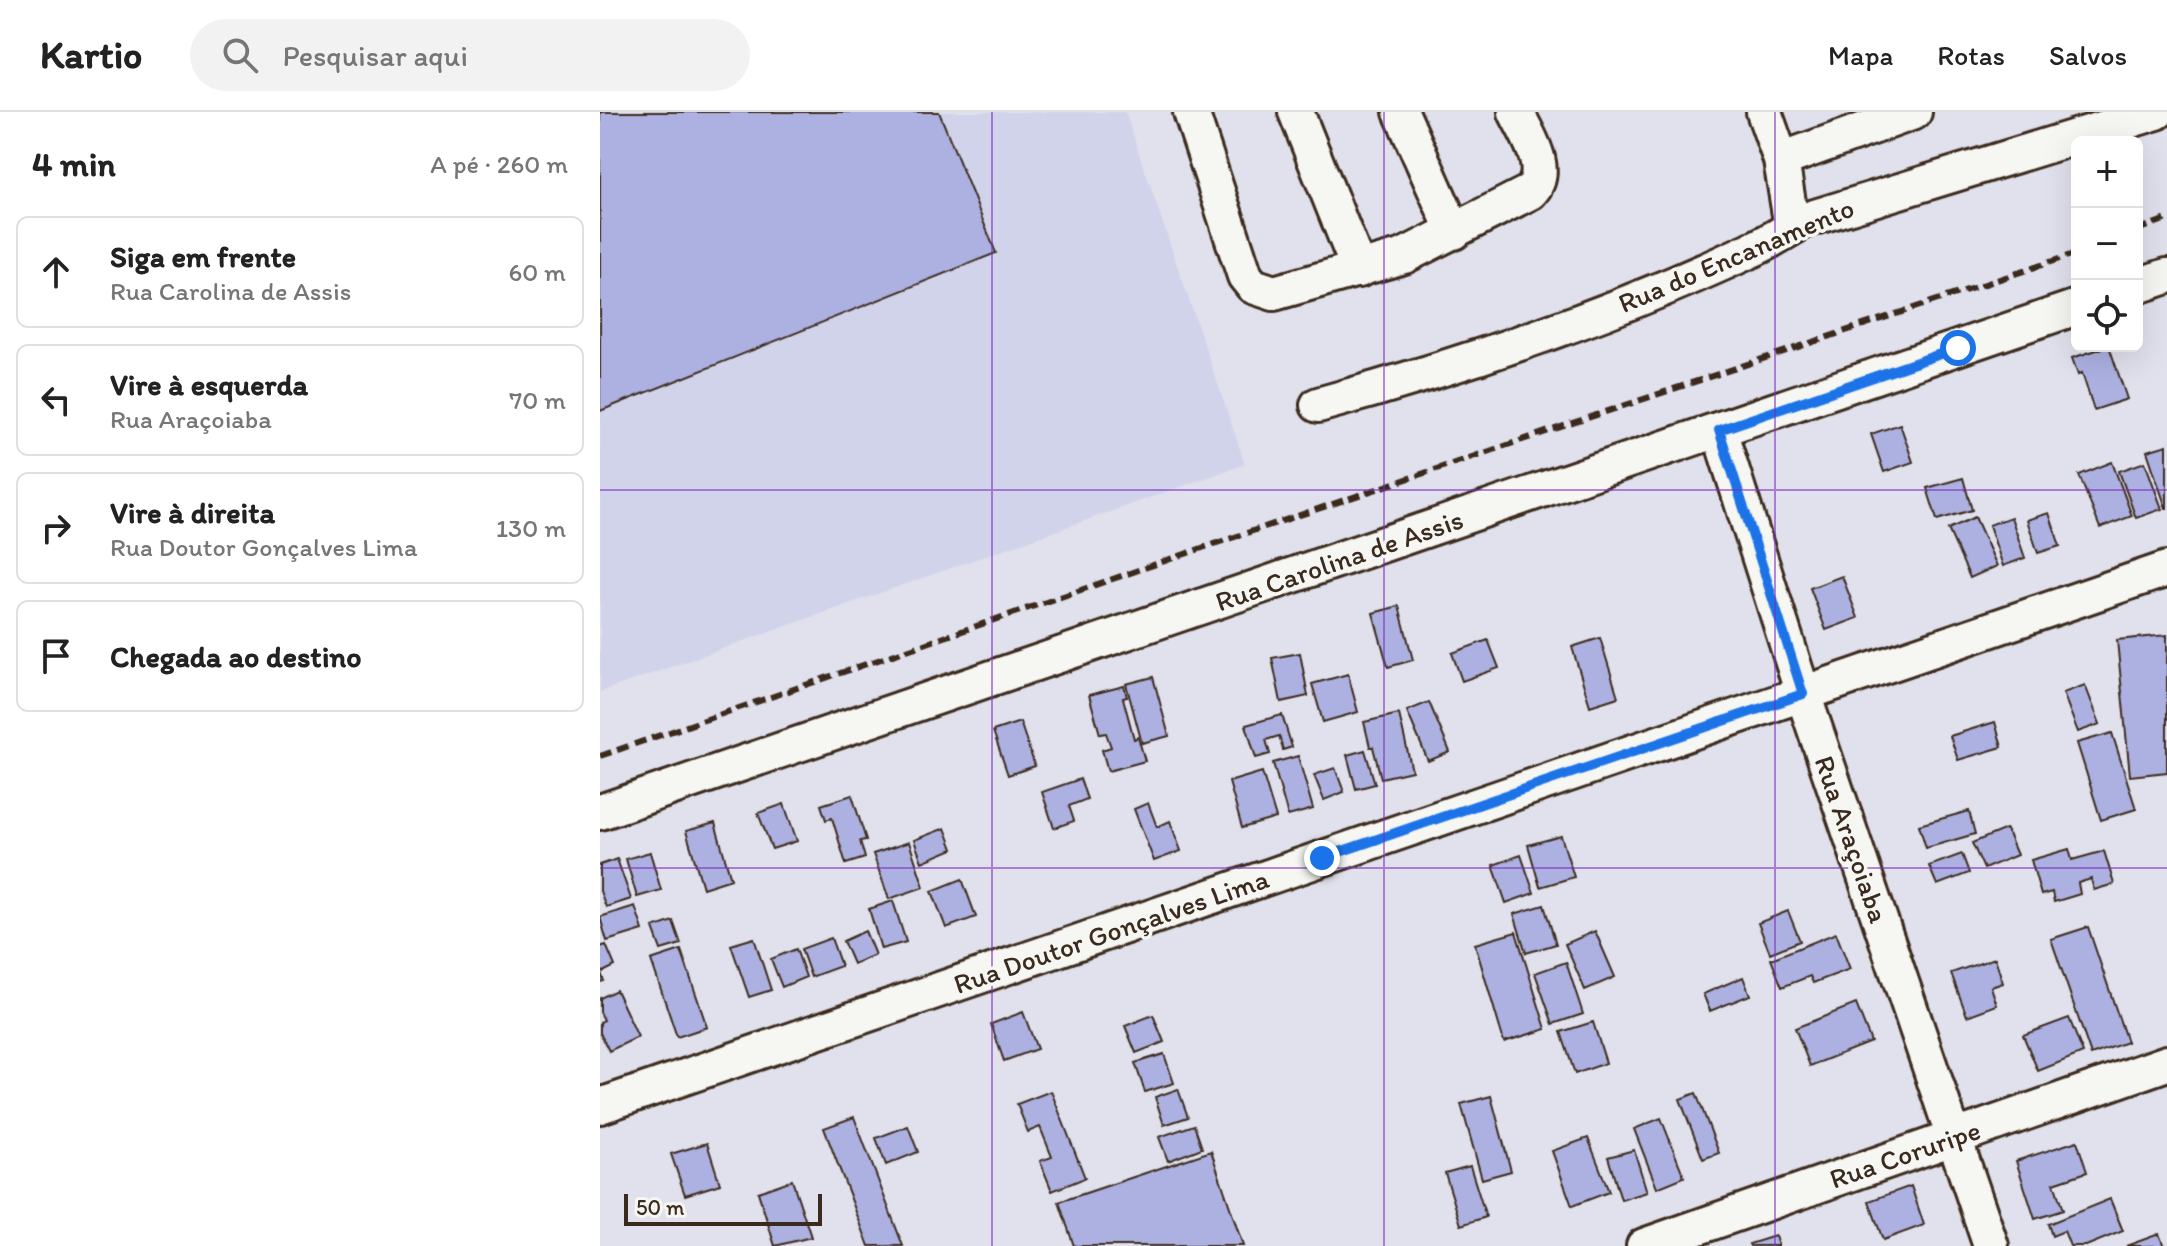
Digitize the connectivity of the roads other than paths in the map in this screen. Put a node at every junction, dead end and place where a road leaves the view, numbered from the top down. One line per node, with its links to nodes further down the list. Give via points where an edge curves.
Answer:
1 (1191, 112): 11 (street, via 1245,276 1253,286 1274,293)
2 (1296, 112): 11 (street)
3 (1401, 112): 10 (street)
4 (1516, 112): 10 (street, via 1540,168 1537,186)
5 (1764, 112): 8 (street)
6 (1914, 112): 8 (street)
7 (2157, 112): 9 (street, Rua do Encanamento)
8 (1781, 160): 9 (street)
9 (1792, 227): 15 (street, Rua do Encanamento, via 1648,295 1426,375)
10 (1454, 232): 11 (street)
11 (1359, 270)
12 (2167, 276): 13 (street)
13 (2143, 284)
14 (2071, 309): 16 (street, Rua Carolina de Assis)
15 (1318, 405)
16 (1719, 430): 18 (street, Rua Araçoiaba); 19 (street, Rua Carolina de Assis)
17 (2167, 569): 18 (street, Rua Doutor Gonçalves Lima)
18 (1803, 694): 21 (street, Rua Doutor Gonçalves Lima); 22 (street, Rua Araçoiaba)
19 (600, 812)
20 (2167, 1063): 22 (street, Rua Coruripe)
21 (600, 1106)
22 (1954, 1137): 23 (street, Rua Coruripe); 24 (street, Rua Araçoiaba)
23 (1644, 1246)
24 (1991, 1246)

